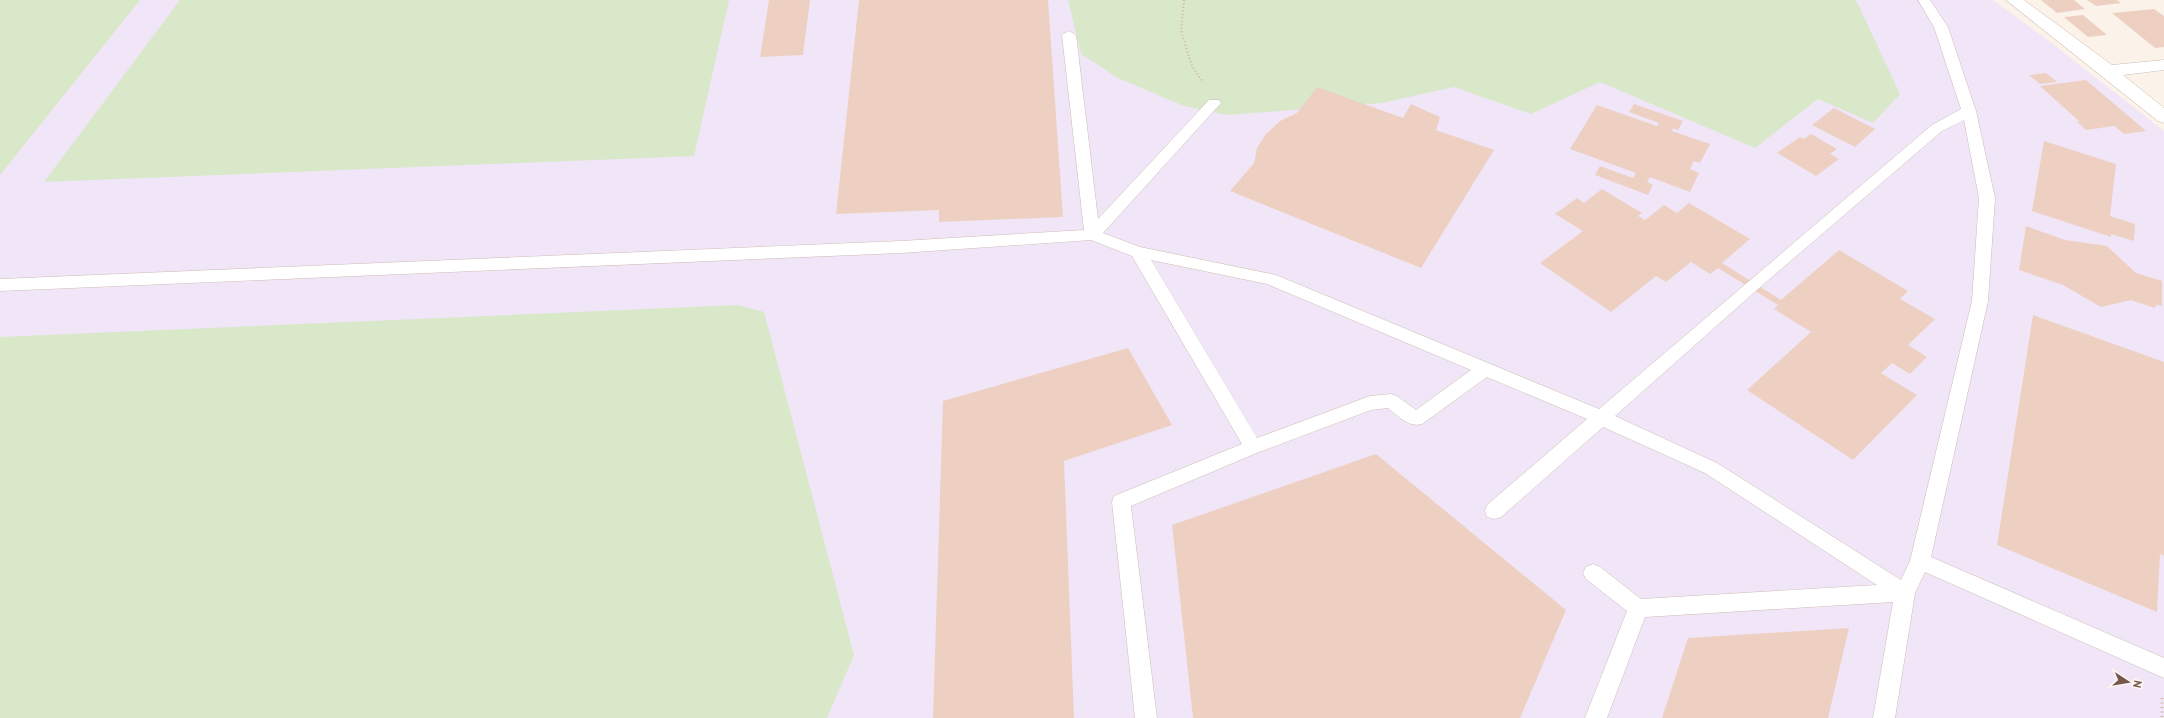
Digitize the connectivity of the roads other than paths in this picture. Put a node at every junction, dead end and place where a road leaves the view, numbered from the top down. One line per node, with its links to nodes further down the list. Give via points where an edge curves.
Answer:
1 (1924, 0): 7 (lane, via 1941,28)
2 (2014, 0): 5 (street)
3 (1069, 35): 9 (lane)
4 (2164, 65): 5 (street)
5 (2108, 71): 8 (street)
6 (1214, 103): 9 (lane)
7 (1969, 111): 13 (lane, via 1937,128); 16 (lane, via 1987,198 1980,301)
8 (2164, 117)
9 (1092, 235): 10 (lane); 11 (lane, via 893,247)
10 (1138, 252): 12 (lane, via 1270,280); 14 (lane)
11 (0, 285)
12 (1486, 368): 13 (lane); 14 (lane, via 1416,419 1391,402 1370,403)
13 (1602, 418): 15 (lane); 18 (lane, via 1711,468)
14 (1253, 447): 21 (lane, via 1121,502)
15 (1494, 511)
16 (1920, 561): 18 (lane); 20 (lane)
17 (1593, 573): 19 (lane)
18 (1905, 593): 19 (lane, via 1805,596); 23 (lane)
19 (1638, 608): 22 (lane)
20 (2164, 668)
21 (1146, 718)
22 (1596, 718)
23 (1884, 718)

